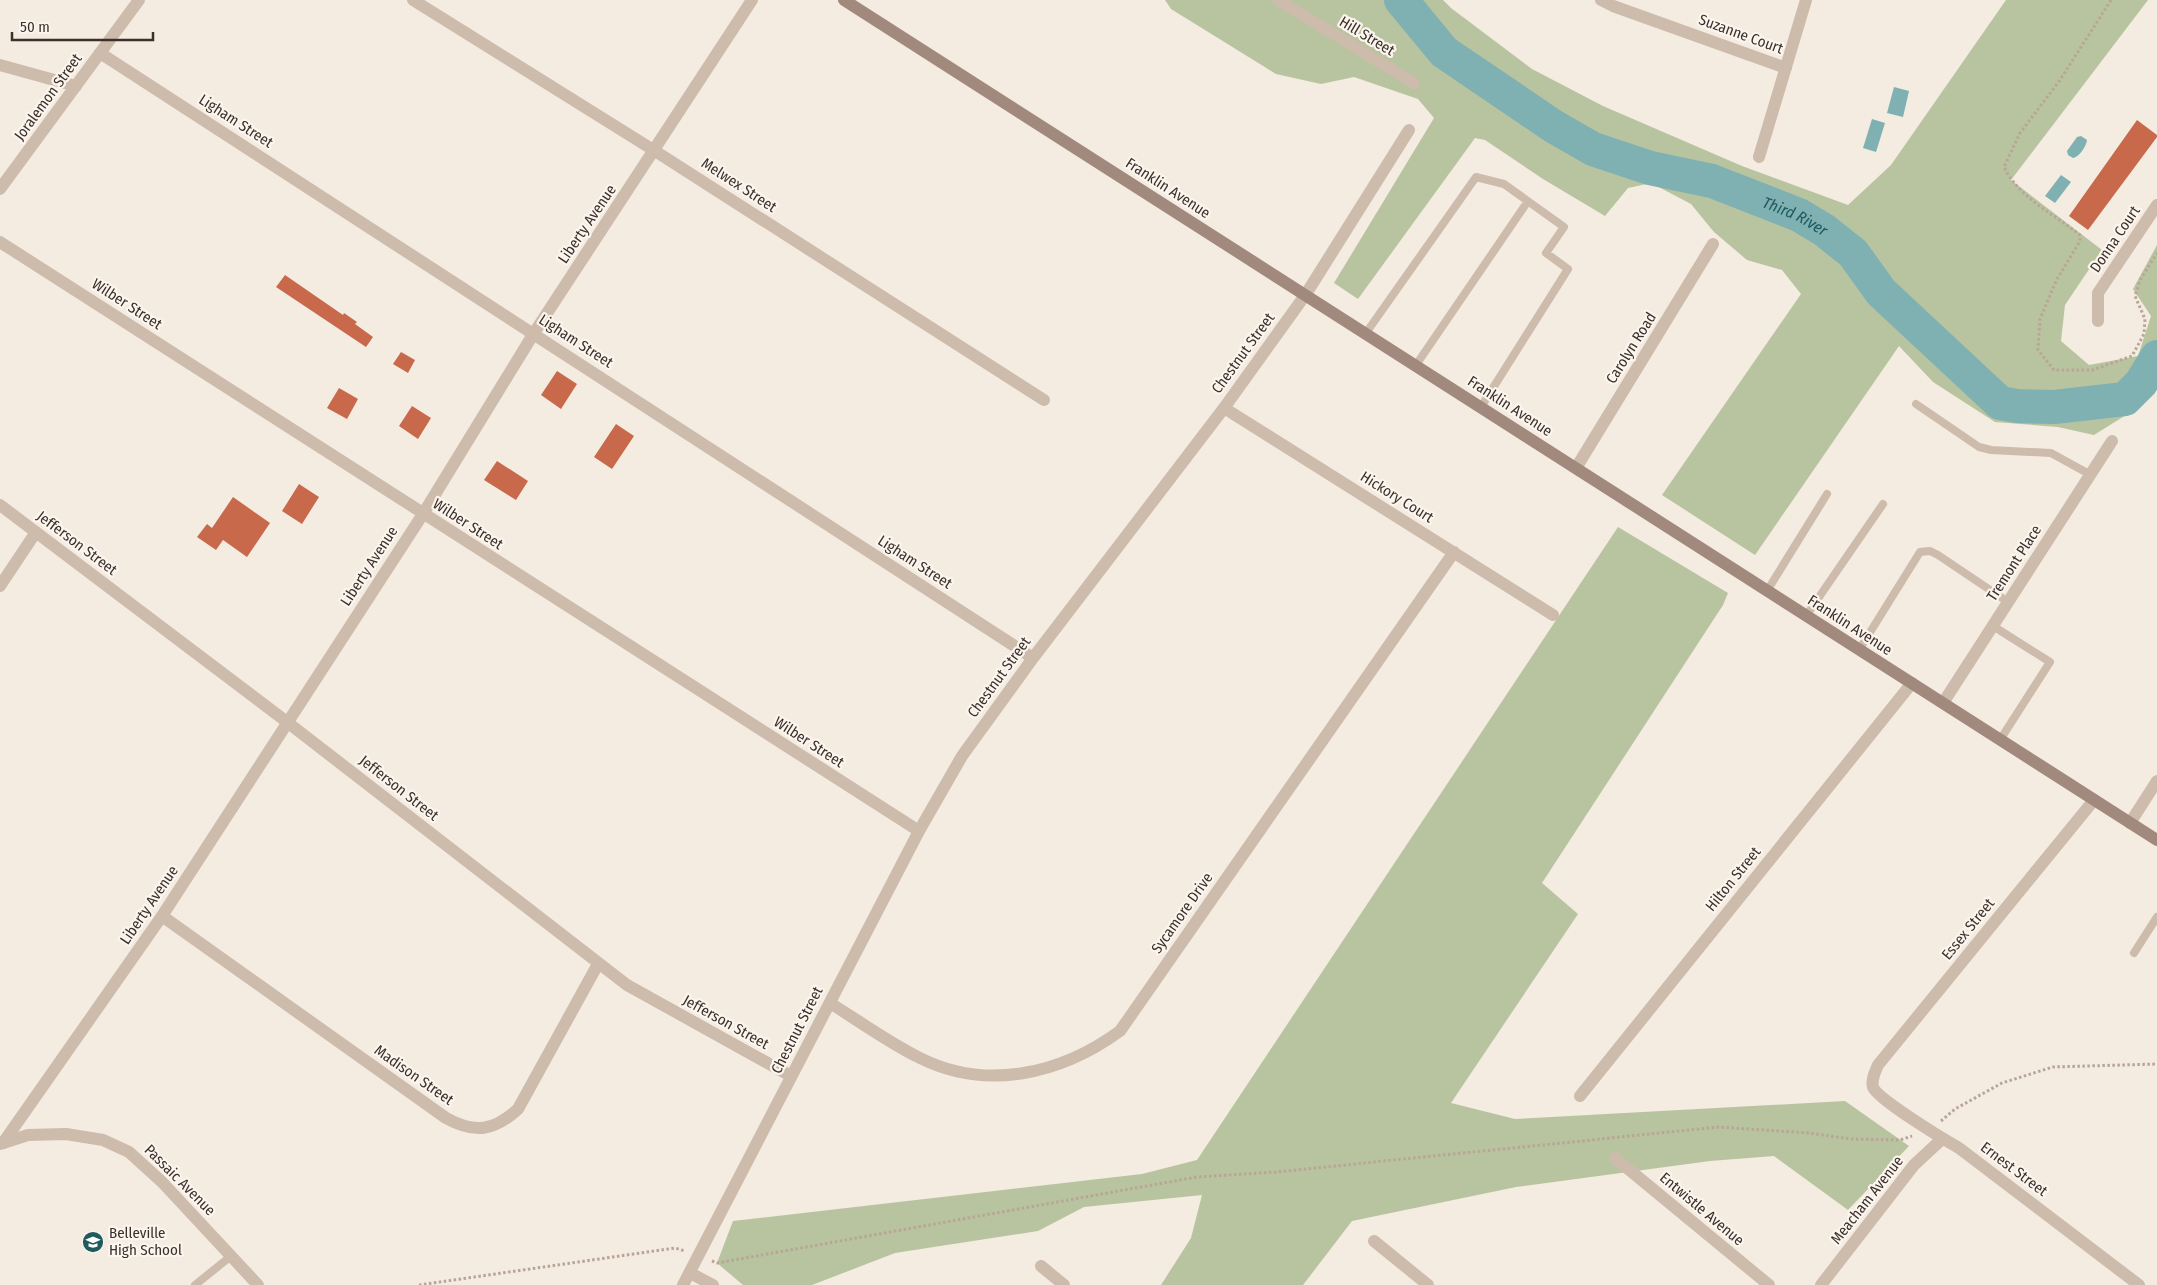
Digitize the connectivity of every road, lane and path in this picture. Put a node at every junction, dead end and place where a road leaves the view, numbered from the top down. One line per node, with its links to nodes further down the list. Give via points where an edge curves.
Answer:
1 (139, 0): 9 (street, Joralemon Street)
2 (413, 0): 15 (street, Melwex Street)
3 (752, 0): 15 (street, Liberty Avenue)
4 (844, 0): 23 (main road, Franklin Avenue)
5 (1278, 0): 12 (street, Hill Street)
6 (1601, 0): 11 (street, Suzanne Court)
7 (1806, 0): 11 (street)
8 (2111, 0): 22 (path, via 2060,80 2020,133 2004,167 2021,190 2080,235 2080,241 2057,279 2040,319 2038,350 2054,370 2092,370 2132,356 2144,334 2145,319 2136,296 2140,280)
9 (100, 53): 13 (street, Joralemon Street); 25 (street, Ligham Street)
10 (0, 65): 13 (street)
11 (1786, 68): 16 (street)
12 (1414, 83)
13 (76, 86): 17 (street, Joralemon Street)
14 (1409, 130): 23 (street, Chestnut Street)
15 (655, 150): 25 (street, Liberty Avenue); 28 (street, Melwex Street)
16 (1759, 157)
17 (0, 189)
18 (1528, 201): 26 (lane, via 1504,184 1476,177); 27 (lane); 30 (lane, via 1564,227 1546,254 1568,269)
19 (2157, 205): 24 (street, Donna Court, via 2098,292)
20 (0, 242): 38 (street, Wilber Street)
21 (1713, 244): 33 (street, Carolyn Road)
22 (2157, 253)
23 (1306, 294): 26 (main road, Franklin Avenue); 31 (street, Chestnut Street)
24 (2098, 321)
25 (534, 333): 38 (street, Liberty Avenue); 48 (street, Ligham Street)
26 (1366, 333): 27 (main road, Franklin Avenue)
27 (1416, 365): 30 (main road, Franklin Avenue)
28 (1044, 400)
29 (1916, 404): 34 (lane, via 1979,447 2051,453)
30 (1481, 407): 33 (main road, Franklin Avenue)
31 (1224, 408): 40 (street, Hickory Court); 48 (street, Chestnut Street)
32 (2112, 441): 34 (street, Tremont Place)
33 (1576, 468): 42 (main road, Franklin Avenue)
34 (2090, 475): 43 (street, Tremont Place)
35 (1827, 494): 42 (lane)
36 (1883, 504): 45 (lane)
37 (0, 505): 39 (street, Jefferson Street)
38 (423, 514): 51 (street, Liberty Avenue); 56 (street, Wilber Street)
39 (36, 532): 41 (street); 51 (street, Jefferson Street)
40 (1454, 552): 44 (street, Hickory Court); 62 (street, Sycamore Drive, via 1120,1031 1069,1061 1041,1070 1012,1074 973,1073 918,1057)
41 (0, 586)
42 (1767, 590): 45 (main road, Franklin Avenue)
43 (2008, 602): 46 (street, Tremont Place); 47 (lane, via 1938,555 1930,551 1920,552)
44 (1553, 615)
45 (1806, 616): 47 (main road, Franklin Avenue)
46 (1993, 626): 50 (street, Tremont Place); 52 (lane, via 2050,662)
47 (1859, 650): 49 (main road, Franklin Avenue)
48 (1032, 658): 56 (street, Chestnut Street, via 962,756)
49 (1912, 683): 50 (main road, Franklin Avenue); 66 (street, Hilton Street)
50 (1943, 703): 52 (main road, Franklin Avenue)
51 (287, 722): 58 (street, Liberty Avenue); 61 (street, Jefferson Street)
52 (2000, 740): 54 (main road, Franklin Avenue)
53 (2157, 782): 55 (street)
54 (2094, 800): 55 (main road, Franklin Avenue); 65 (street, Essex Street, via 1878,1065)
55 (2130, 823): 57 (main road, Franklin Avenue)
56 (919, 831): 62 (street, Chestnut Street)
57 (2157, 840)
58 (162, 916): 61 (street, Madison Street, via 446,1118 460,1126 476,1129 492,1127 518,1109); 69 (street, Liberty Avenue)
59 (2157, 917): 60 (lane)
60 (2134, 953)
61 (598, 964): 64 (street, Jefferson Street, via 627,985)
62 (830, 1003): 64 (street, Chestnut Street)
63 (2157, 1064): 67 (path, via 2053,1067 2002,1084 1955,1109)
64 (792, 1076): 72 (street, Chestnut Street)
65 (1872, 1080): 67 (street, Ernest Street, via 1876,1093)
66 (1580, 1096)
67 (1930, 1131): 68 (street, Ernest Street); 72 (path, via 1890,1140 1719,1127 1276,1172 1197,1177 717,1263)
68 (1942, 1139): 84 (street, Meacham Avenue, via 1914,1165); 85 (street, Ernest Street, via 1989,1170)
69 (2, 1144): 73 (street, Passaic Avenue, via 28,1135 66,1134 103,1140 129,1152 162,1182)
70 (1615, 1158): 83 (street, Entwistle Avenue)
71 (1374, 1241): 82 (street)
72 (700, 1255): 75 (street, Chestnut Street); 78 (path, via 675,1248)
73 (231, 1256): 76 (lane); 77 (street, Passaic Avenue)
74 (1042, 1266): 81 (street)
75 (690, 1273): 79 (street, Chestnut Street); 80 (street)
76 (195, 1285)
77 (258, 1285)
78 (419, 1285)
79 (684, 1285)
80 (713, 1285)
81 (1064, 1285)
82 (1428, 1285)
83 (1769, 1285)
84 (1821, 1285)
85 (2138, 1285)

